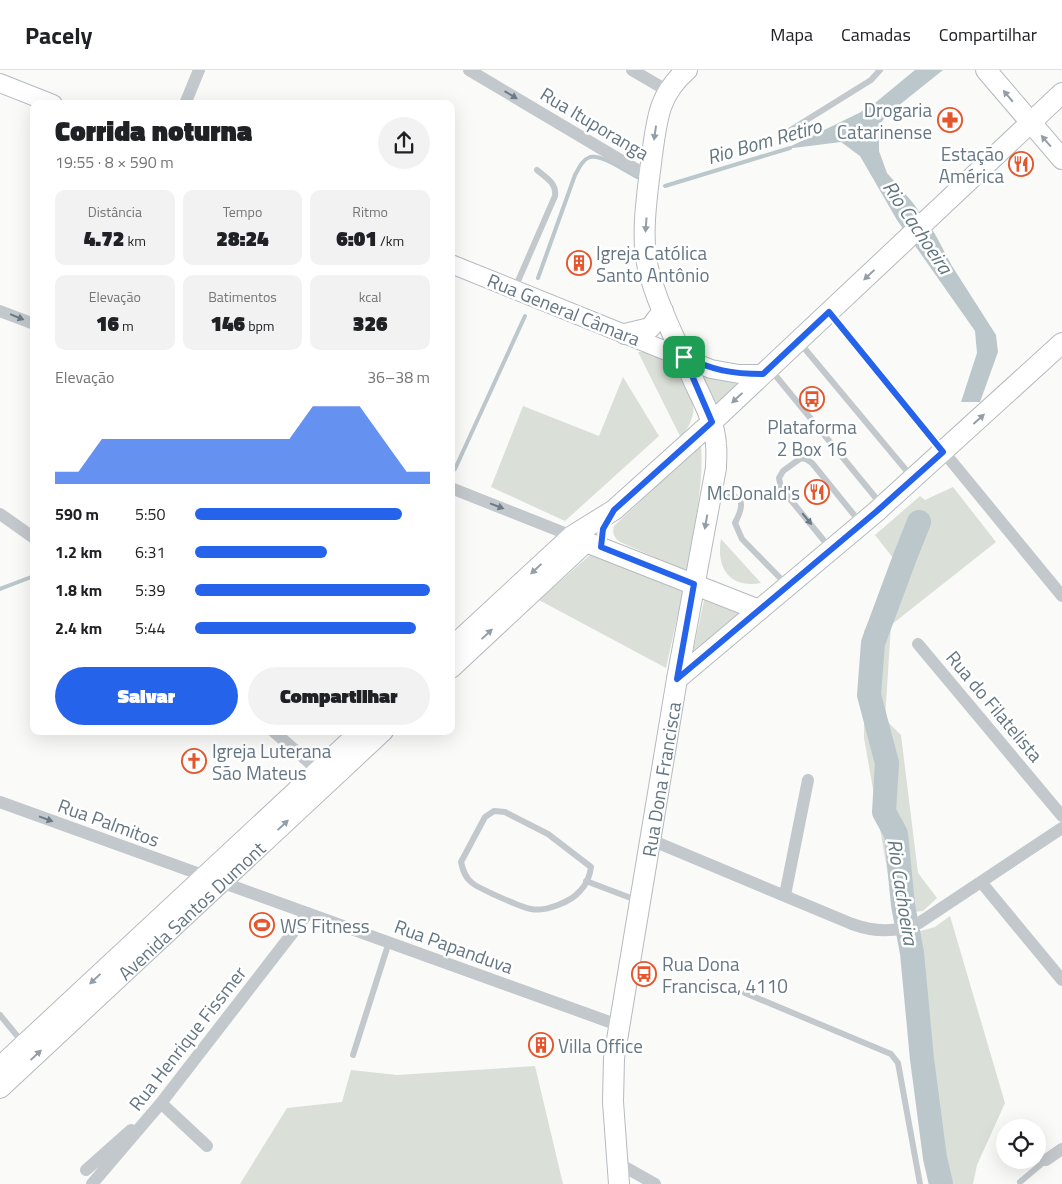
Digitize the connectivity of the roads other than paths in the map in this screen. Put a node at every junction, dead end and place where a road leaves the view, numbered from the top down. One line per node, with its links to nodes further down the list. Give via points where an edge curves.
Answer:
1 (200, 70): 11 (street)
2 (469, 70): 16 (street, Rua Ituporanga, one-way to 16)
3 (632, 70): 8 (street)
4 (687, 70): 8 (main road, Rua Dona Francisca)
5 (880, 70): 13 (lane, via 871,80)
6 (986, 70): 12 (main road, one-way to 6)
7 (0, 82): 10 (main road)
8 (668, 91): 16 (main road, Rua Dona Francisca, one-way to 16, via 658,114)
9 (1062, 93): 12 (main road)
10 (43, 100)
11 (187, 100)
12 (1031, 123): 14 (main road, one-way to 12); 21 (main road, one-way to 21)
13 (789, 131)
14 (1062, 159)
15 (536, 170): 18 (lane, via 553,184 555,196)
16 (649, 177): 20 (main road, Rua Dona Francisca, one-way to 20, via 645,254)
17 (455, 266): 18 (main road, Rua General Câmara)
18 (515, 289): 23 (main road, Rua General Câmara)
19 (0, 311): 22 (street, one-way to 22)
20 (663, 311): 23 (main road, via 650,328); 26 (main road, Rua Dona Francisca)
21 (829, 312): 24 (main road); 29 (lane)
22 (30, 322)
23 (625, 334): 26 (main road, Rua General Câmara)
24 (798, 341): 27 (main road); 30 (lane)
25 (1062, 343): 29 (main road, one-way to 25)
26 (684, 357): 27 (main road, Rua General Câmara, via 723,372); 28 (main road, Rua Dona Francisca)
27 (766, 371): 28 (main road, one-way to 28); 33 (lane)
28 (712, 422): 31 (main road, Rua Dona Francisca, via 716,444); 34 (main road)
29 (943, 452): 30 (main road); 42 (street)
30 (913, 479): 33 (main road)
31 (712, 487): 40 (main road, Rua Dona Francisca, one-way to 40); 41 (lane, via 738,498 742,509 736,523 742,539)
32 (455, 490): 38 (street, one-way to 38)
33 (883, 506): 36 (main road)
34 (614, 510): 38 (main road); 38 (main road, via 603,529)
35 (0, 514): 37 (street)
36 (862, 524): 39 (main road); 39 (lane, one-way to 39, via 812,463 801,458 783,471 779,478 781,488)
37 (30, 535)
38 (586, 542): 40 (main road); 45 (main road, one-way to 45); 46 (main road, one-way to 38)
39 (832, 549): 41 (main road)
40 (694, 584): 43 (main road); 47 (main road, Rua Dona Francisca)
41 (787, 586): 43 (main road)
42 (1062, 596)
43 (759, 610): 47 (main road)
44 (918, 644): 54 (street, Rua do Filatelista)
45 (455, 645)
46 (455, 664)
47 (677, 679): 56 (main road, Rua Dona Francisca)
48 (278, 735): 51 (street)
49 (357, 735): 51 (main road, Avenida Santos Dumont)
50 (378, 735): 57 (main road, Avenida Santos Dumont, one-way to 50)
51 (319, 771): 57 (main road, Avenida Santos Dumont)
52 (808, 780): 60 (street)
53 (0, 802): 57 (street, Rua Palmitos, one-way to 57)
54 (1062, 816)
55 (1062, 828): 59 (street)
56 (651, 840): 60 (street); 61 (main road, Rua Dona Francisca)
57 (213, 879): 62 (street, Rua Papanduva); 68 (main road, Avenida Santos Dumont, one-way to 68); 71 (main road, Avenida Santos Dumont, one-way to 57)
58 (586, 881): 58 (lane, via 591,867 548,834 505,812 494,811 485,817 461,862 463,873 472,884 530,909 546,910 573,897); 61 (lane)
59 (981, 882): 60 (street, via 908,928 888,931 864,928); 64 (street)
60 (785, 896)
61 (640, 902): 67 (main road, Rua Dona Francisca)
62 (308, 913): 63 (street, Rua Papanduva); 72 (street, Rua Henrique Fissmer)
63 (389, 942): 67 (street, Rua Papanduva); 69 (lane)
64 (1062, 980)
65 (745, 993): 84 (lane, via 891,1054 898,1063)
66 (0, 1015): 68 (lane)
67 (618, 1025): 77 (main road, Rua Dona Francisca, via 613,1080)
68 (24, 1044): 70 (main road, Avenida Santos Dumont)
69 (353, 1055)
70 (0, 1067)
71 (0, 1088)
72 (161, 1103): 73 (street, Rua Henrique Fissmer); 74 (street)
73 (149, 1117): 79 (street); 81 (street, Rua Henrique Fissmer)
74 (208, 1146)
75 (1062, 1149): 76 (street)
76 (1046, 1160)
77 (616, 1162): 82 (main road, Rua Dona Francisca); 83 (street)
78 (1035, 1169): 80 (lane)
79 (86, 1170)
80 (1020, 1182)
81 (92, 1184)
82 (619, 1184)
83 (655, 1184)
84 (920, 1184)

